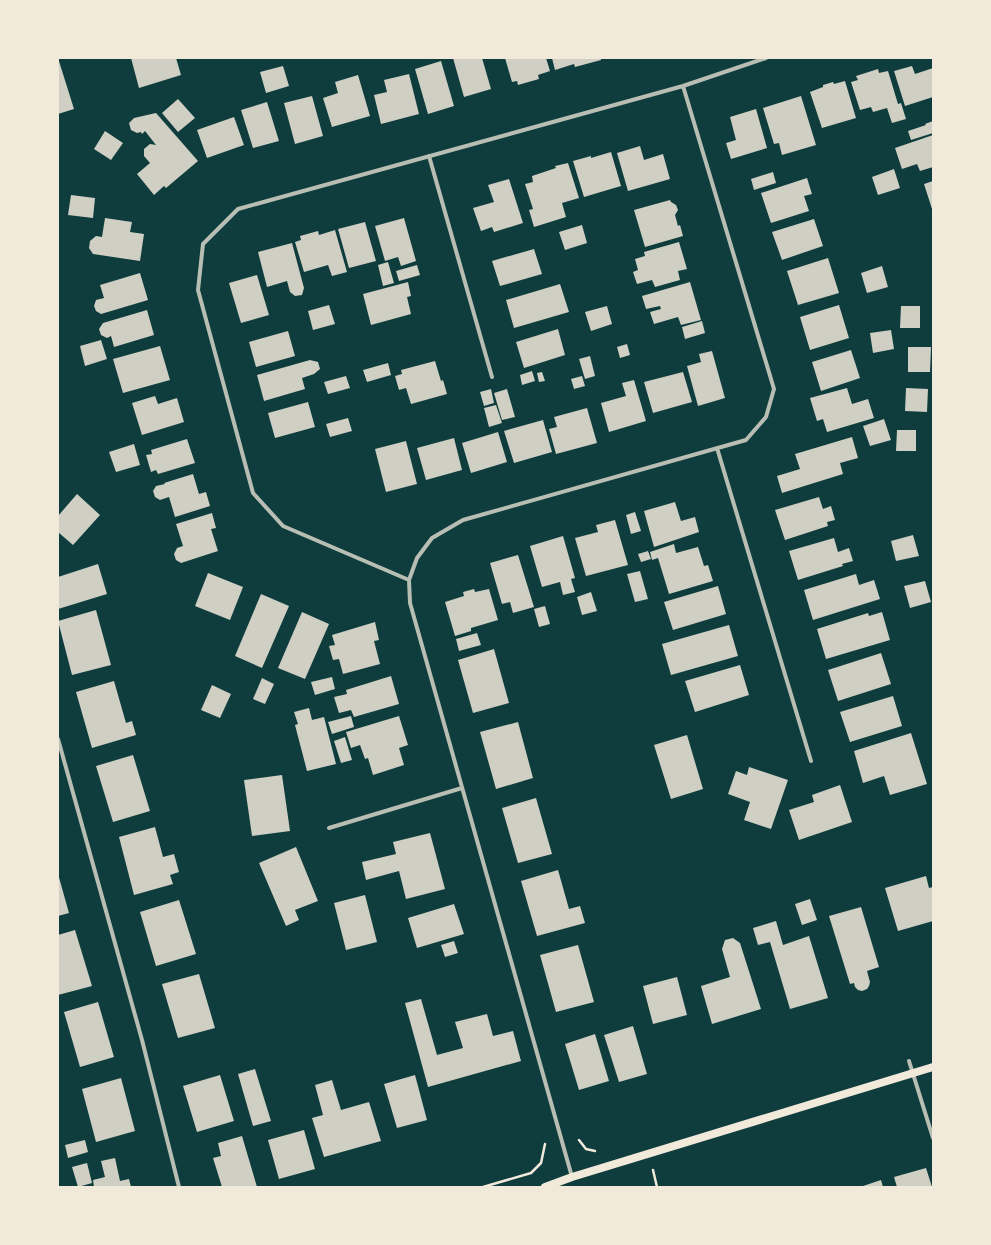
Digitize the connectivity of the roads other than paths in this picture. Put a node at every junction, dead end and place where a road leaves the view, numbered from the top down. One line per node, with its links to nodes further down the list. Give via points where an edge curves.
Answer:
1 (766, 58): 2 (street)
2 (683, 86): 3 (street); 5 (street, via 774,389 766,417 746,440)
3 (429, 156): 4 (street); 6 (street, via 238,209 203,244 198,290 253,493 283,526)
4 (492, 377)
5 (717, 448): 6 (street, via 463,520 432,538 417,558); 8 (street)
6 (408, 580): 9 (street, via 410,603)
7 (58, 739): 16 (street, via 142,1040)
8 (812, 761)
9 (462, 788): 10 (street); 15 (street)
10 (329, 828)
11 (909, 1061): 13 (street)
12 (933, 1067): 13 (main road)
13 (913, 1074): 14 (street); 15 (main road)
14 (933, 1138)
15 (572, 1177): 17 (main road)
16 (179, 1187)
17 (545, 1187)

